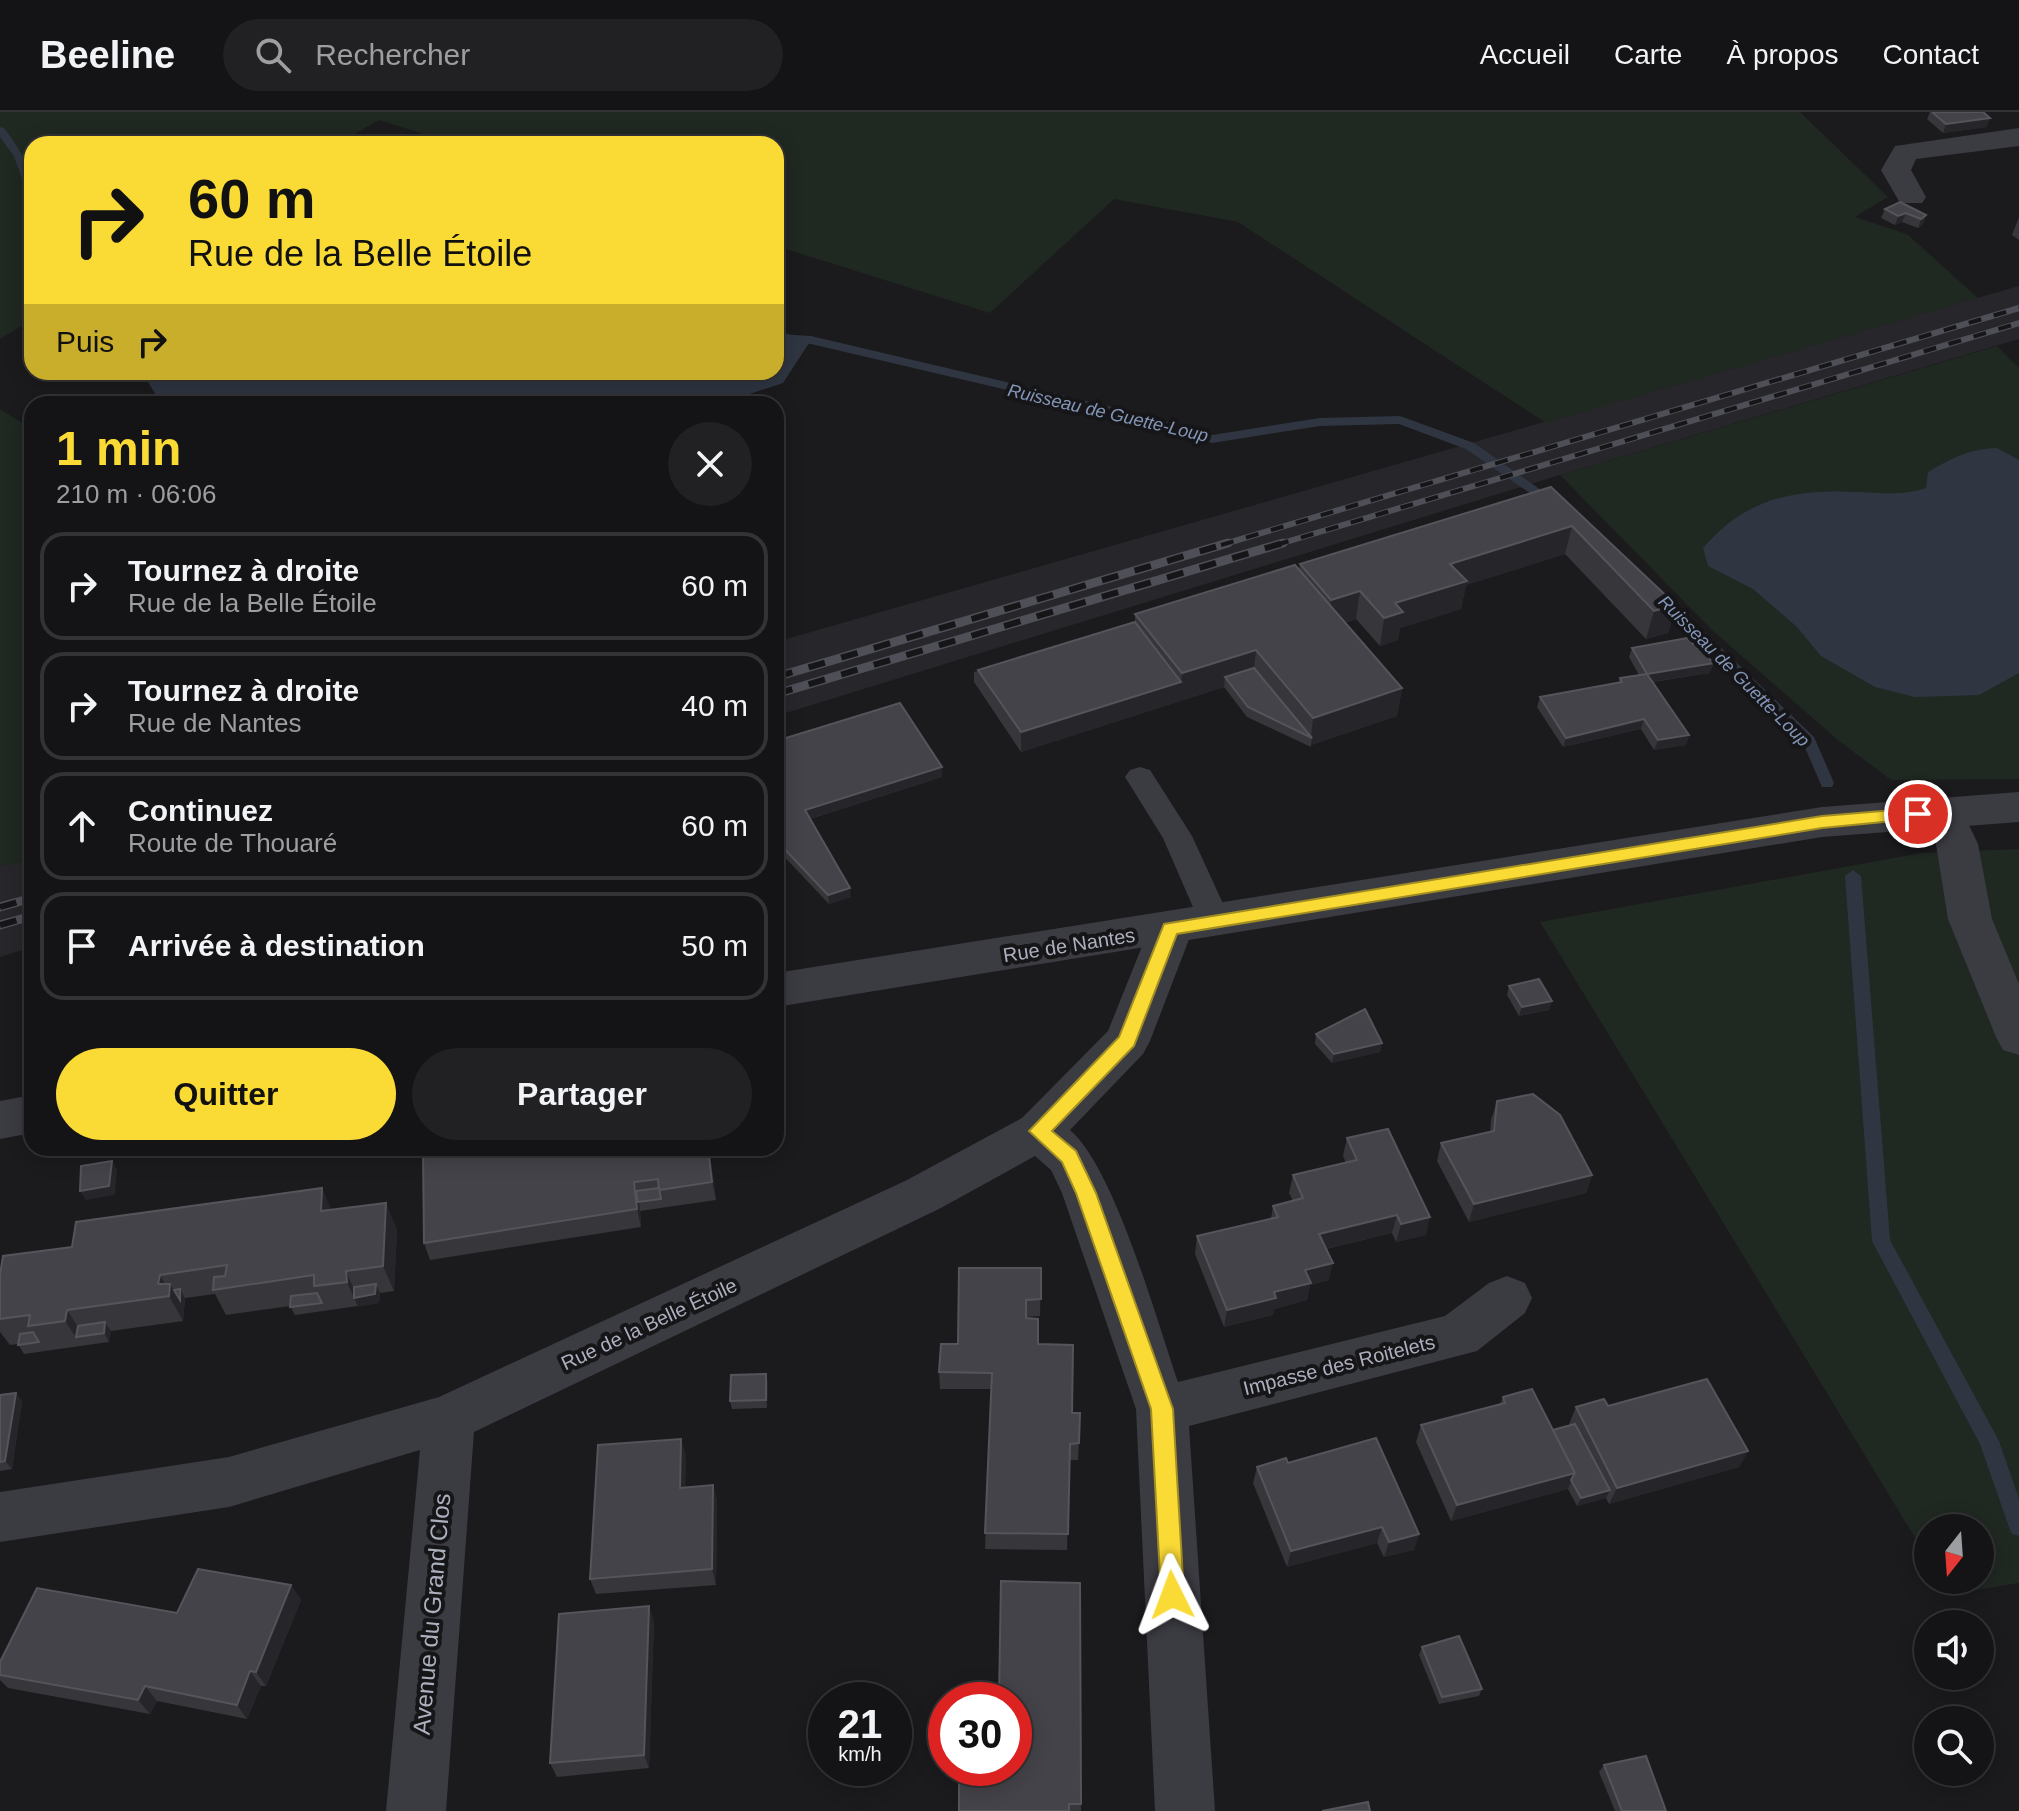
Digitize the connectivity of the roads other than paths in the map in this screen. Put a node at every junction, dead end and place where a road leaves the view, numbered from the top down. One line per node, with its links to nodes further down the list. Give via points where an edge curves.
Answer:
1 (2019, 137): 2 (street, via 1905,152 1896,170)
2 (1911, 197)
3 (1140, 777): 6 (lane, via 1177,836)
4 (2019, 807): 5 (street, Rue de Nantes)
5 (1943, 812): 6 (street, Rue de Nantes, via 1822,822); 9 (street, via 1957,844 1970,919)
6 (1215, 921): 7 (street, Rue de Nantes)
7 (1171, 929): 8 (street, Rue de Nantes); 12 (street, Rue de la Belle Étoile, via 1127,1041)
8 (784, 989)
9 (2019, 1037)
10 (24, 1116): 11 (street)
11 (0, 1120)
12 (1039, 1131): 14 (street, via 1069,1157 1086,1193); 15 (street, Rue de la Belle Étoile, via 922,1195)
13 (1507, 1298): 14 (street, Impasse des Roitelets, via 1459,1335)
14 (1162, 1409): 18 (street)
15 (449, 1418): 16 (street, Rue de la Belle Étoile, via 229,1482); 17 (street, Avenue du Grand Clos)
16 (0, 1517)
17 (416, 1811)
18 (1185, 1811)

